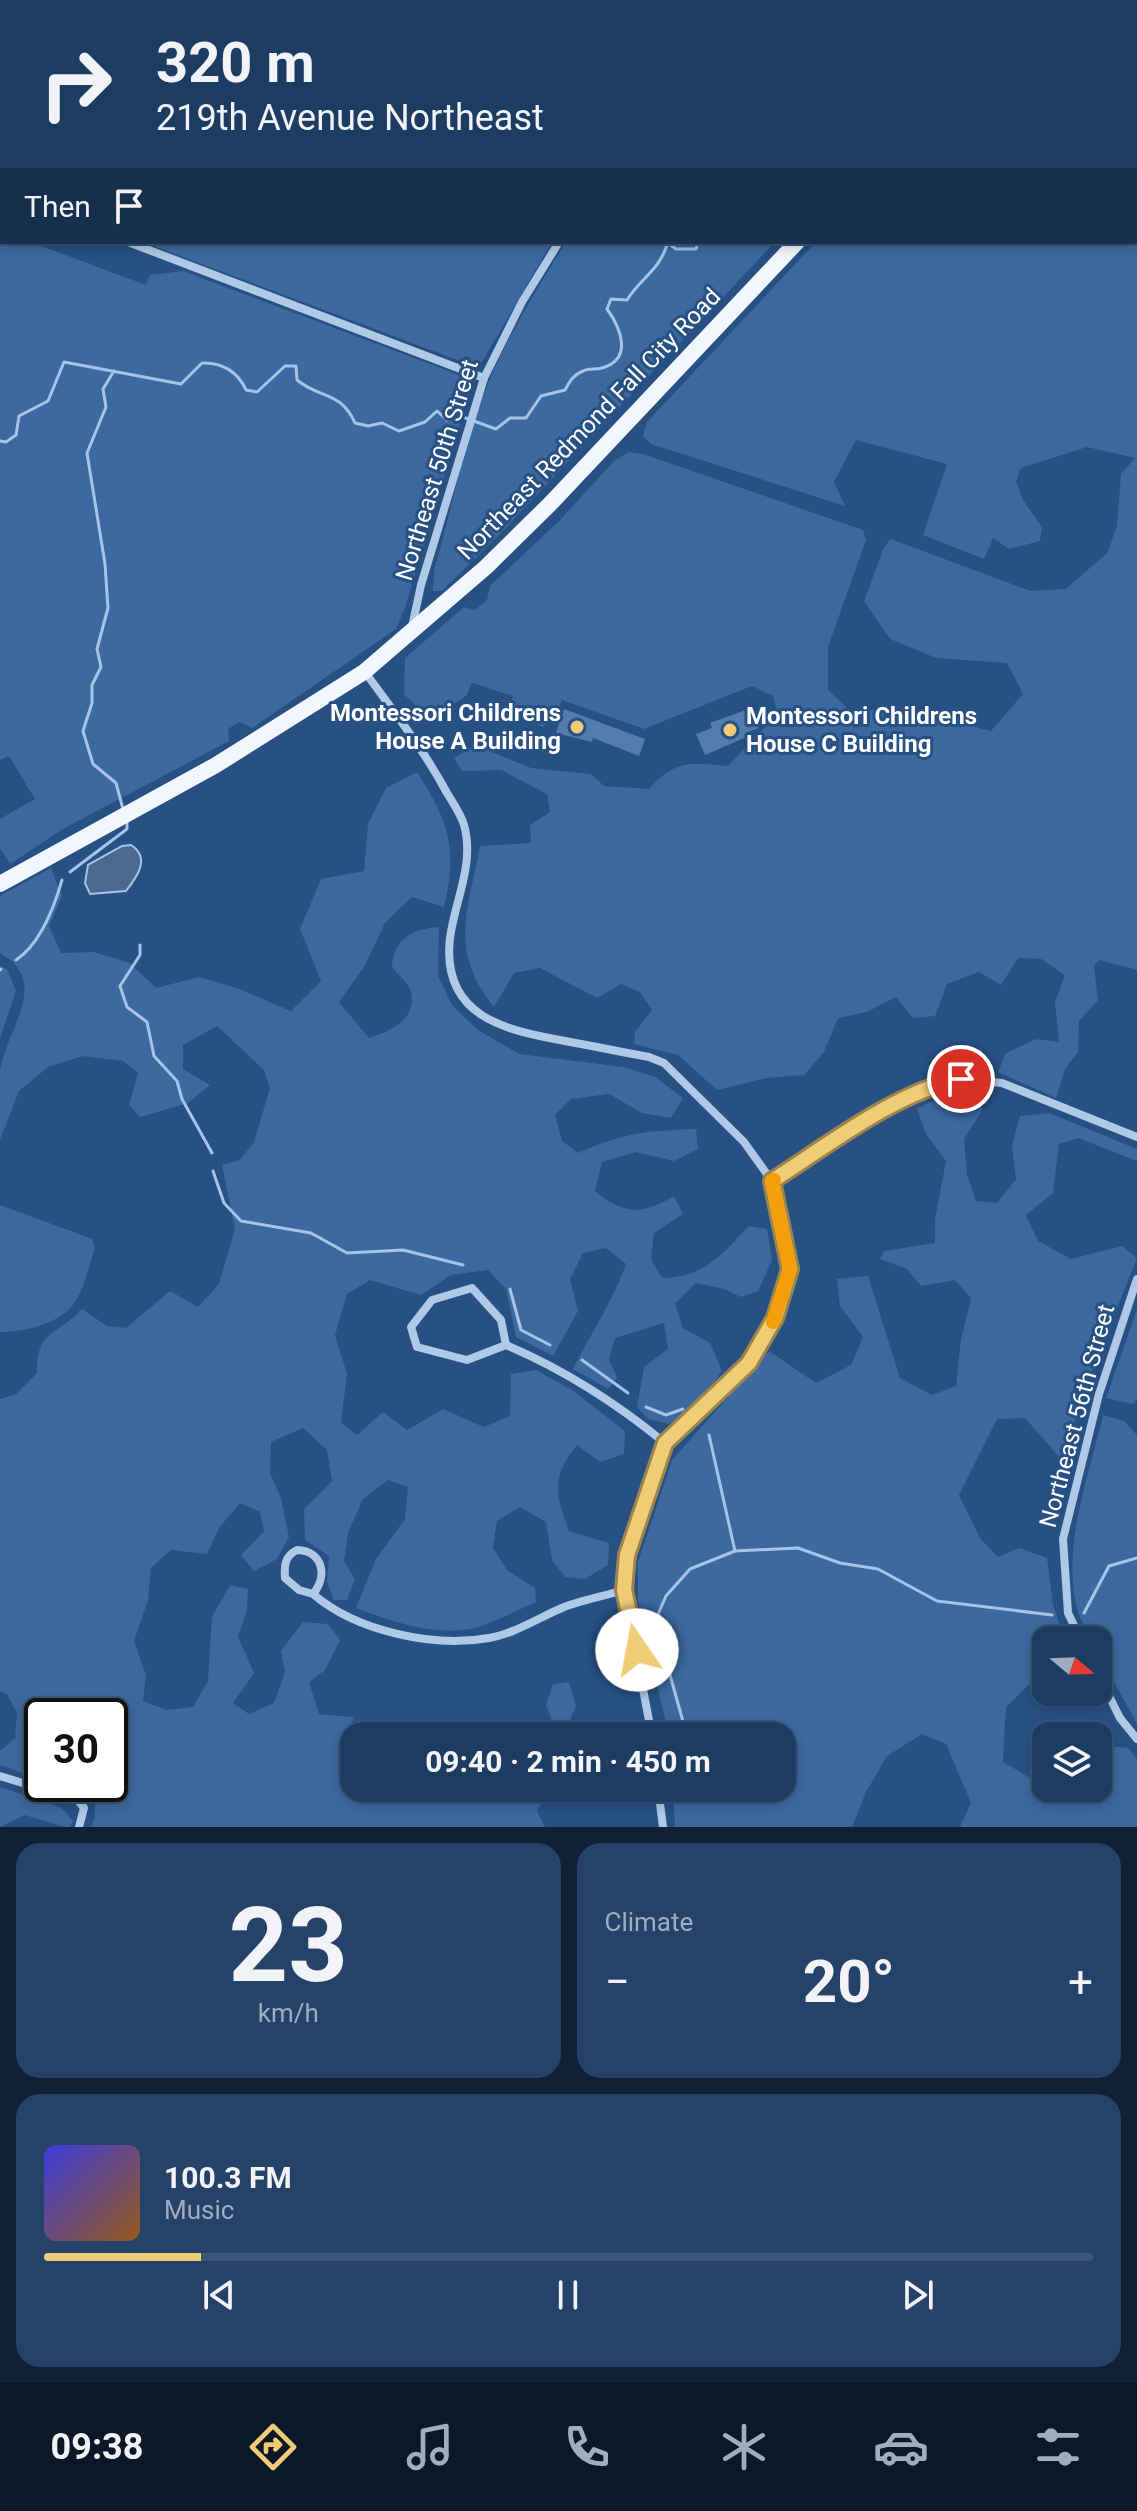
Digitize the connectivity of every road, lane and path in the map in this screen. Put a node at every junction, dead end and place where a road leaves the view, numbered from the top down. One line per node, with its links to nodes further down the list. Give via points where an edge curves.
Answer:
1 (133, 244): 4 (street)
2 (558, 244): 4 (street, Northeast 50th Street)
3 (795, 244): 5 (main road, Northeast Redmond Fall City Road, via 551,503)
4 (484, 378): 5 (street, Northeast 50th Street)
5 (411, 632): 6 (main road, Northeast Redmond Fall City Road)
6 (364, 672): 7 (main road, Northeast Redmond Fall City Road, via 274,731); 9 (street, via 417,744 464,822 466,869 449,963 465,1000 496,1025 664,1063 744,1142)
7 (0, 884)
8 (1137, 1137): 9 (street, via 1002,1083 961,1079 885,1111)
9 (772, 1181): 12 (street, via 790,1269 775,1318 749,1363)
10 (1137, 1279): 15 (street, Northeast 56th Street, via 1099,1394 1063,1539 1068,1613)
11 (506, 1345): 11 (street, via 467,1360 417,1347 411,1327 432,1300 472,1288 501,1320); 12 (street, via 566,1372)
12 (665, 1443): 13 (street, via 627,1555)
13 (624, 1590): 14 (street, via 568,1606 492,1638 450,1641 387,1630 330,1608); 17 (street)
14 (313, 1594): 14 (street, via 285,1578 284,1565 297,1550 320,1562 320,1586)
15 (1074, 1626)
16 (1112, 1702): 18 (street)
17 (649, 1722)
18 (1137, 1739)
19 (0, 1776): 21 (street, via 78,1800 84,1808)
20 (660, 1802): 22 (street)
21 (79, 1827)
22 (663, 1827)

